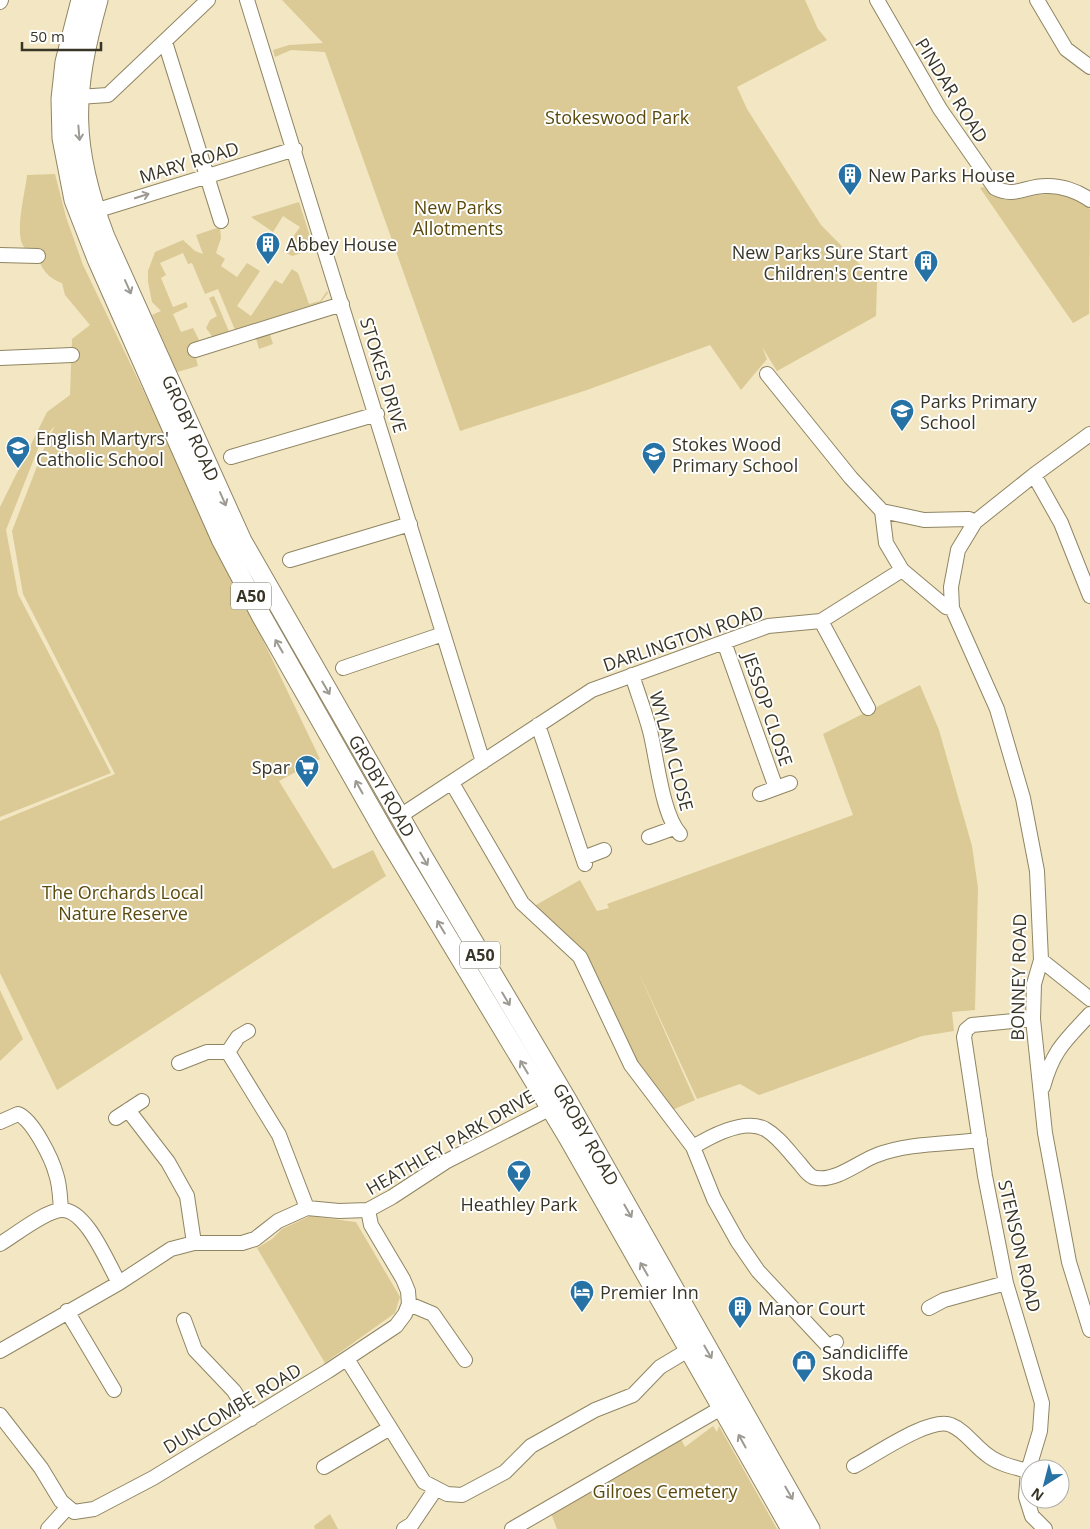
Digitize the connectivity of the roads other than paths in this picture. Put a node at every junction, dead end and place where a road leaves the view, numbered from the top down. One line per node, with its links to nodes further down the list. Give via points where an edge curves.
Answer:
1 (81, 0): 58 (main road, GROBY ROAD / A50, one-way to 1, via 393,848 258,609 221,539 97,259 74,200 62,138 61,99 65,62)
2 (98, 0): 9 (main road, GROBY ROAD / A50, via 84,50)
3 (208, 0): 7 (street)
4 (247, 0): 10 (street, STOKES DRIVE)
5 (877, 0): 12 (street, PINDAR ROAD, via 940,109 996,188 1009,193 1044,186 1065,188)
6 (1036, 0): 8 (street, via 1066,49)
7 (165, 42): 9 (street, via 108,95); 11 (street)
8 (1090, 66)
9 (78, 97): 13 (main road, GROBY ROAD / A50, one-way to 13, via 82,159)
10 (295, 149): 11 (street, MARY ROAD); 17 (street, STOKES DRIVE)
11 (206, 175): 13 (street, MARY ROAD, one-way to 11); 14 (street)
12 (1090, 200)
13 (95, 211): 45 (main road, GROBY ROAD / A50, one-way to 45, via 242,541)
14 (221, 221)
15 (0, 256): 16 (street)
16 (38, 256)
17 (342, 304): 18 (street); 22 (street, STOKES DRIVE)
18 (195, 350)
19 (72, 355): 20 (street)
20 (0, 358)
21 (768, 374): 26 (street, via 851,478)
22 (377, 414): 24 (street); 28 (street, STOKES DRIVE)
23 (1090, 434): 25 (street)
24 (231, 456)
25 (1034, 474): 27 (street); 31 (street, via 1061,523)
26 (882, 511): 27 (street, via 924,520 969,519); 30 (street, via 886,543)
27 (975, 522): 32 (street, via 958,550 951,586)
28 (410, 524): 29 (street); 34 (street, STOKES DRIVE)
29 (290, 560)
30 (902, 570): 32 (street, via 946,607); 33 (street, DARLINGTON ROAD)
31 (1090, 596)
32 (952, 608): 48 (street, BONNEY ROAD, via 997,709 1023,798 1038,871)
33 (821, 621): 35 (street, DARLINGTON ROAD, via 768,626); 38 (street)
34 (443, 634): 36 (street); 40 (street, STOKES DRIVE)
35 (724, 642): 37 (street, DARLINGTON ROAD); 43 (street, JESSOP CLOSE)
36 (343, 668)
37 (632, 676): 39 (street, DARLINGTON ROAD, via 592,690); 46 (street, WYLAM CLOSE, via 650,732 659,778 677,831)
38 (868, 708)
39 (538, 725): 40 (street, DARLINGTON ROAD); 47 (street, via 584,861)
40 (483, 762): 41 (street, DARLINGTON ROAD)
41 (452, 783): 45 (street, DARLINGTON ROAD); 63 (street, via 522,903 580,957 633,1068)
42 (790, 783): 43 (street)
43 (776, 788): 44 (street)
44 (760, 794)
45 (400, 816): 55 (main road, GROBY ROAD / A50, one-way to 55)
46 (649, 837)
47 (604, 850)
48 (1041, 960): 49 (street); 51 (street, BONNEY ROAD, via 1034,984)
49 (1090, 999)
50 (1090, 1014): 56 (street, via 1061,1044 1049,1064)
51 (1033, 1019): 56 (street, BONNEY ROAD); 62 (street, STENSON ROAD, via 972,1025 964,1033)
52 (248, 1030): 53 (street, via 238,1037)
53 (228, 1052): 54 (street, via 208,1052); 64 (street, via 279,1135)
54 (179, 1063)
55 (562, 1092): 58 (street, HEATHLEY PARK DRIVE); 97 (main road, GROBY ROAD / A50, one-way to 97)
56 (1041, 1095): 75 (street, BONNEY ROAD, via 1056,1204 1069,1262)
57 (142, 1101): 59 (street)
58 (549, 1109): 66 (street, HEATHLEY PARK DRIVE, via 447,1161); 77 (main road, GROBY ROAD / A50, one-way to 58)
59 (128, 1110): 60 (street); 68 (street, via 168,1162 187,1196)
60 (116, 1118)
61 (0, 1122): 65 (street, via 18,1114 33,1128 57,1175)
62 (980, 1140): 63 (street, via 895,1150 819,1179 806,1171 774,1136 755,1126 732,1130); 70 (street, STENSON ROAD)
63 (693, 1147): 76 (street, via 714,1199 758,1271 829,1347)
64 (306, 1208): 66 (street, HEATHLEY PARK DRIVE); 68 (street, via 278,1221 256,1239 242,1243)
65 (61, 1210): 67 (street); 69 (street, via 74,1213 86,1224)
66 (368, 1210): 71 (street, via 371,1226 403,1278)
67 (0, 1244)
68 (194, 1244): 69 (street, via 171,1248)
69 (119, 1282): 73 (street)
70 (1006, 1283): 72 (street, via 944,1300); 86 (street, STENSON ROAD, via 1042,1403 1040,1431)
71 (409, 1304): 79 (street, DUNCOMBE ROAD, via 396,1326); 80 (street, via 434,1314)
72 (929, 1308)
73 (67, 1311): 78 (street); 81 (street)
74 (184, 1320): 84 (street, via 195,1350 234,1391)
75 (1090, 1330)
76 (836, 1342)
77 (690, 1349): 82 (main road, GROBY ROAD / A50); 90 (street, via 660,1367 632,1395 596,1410 531,1446 505,1472 462,1495)
78 (0, 1351)
79 (348, 1359): 84 (street, DUNCOMBE ROAD); 85 (street)
80 (465, 1360)
81 (114, 1390)
82 (723, 1407): 95 (street); 96 (main road, GROBY ROAD / A50, one-way to 82)
83 (0, 1415): 91 (street)
84 (250, 1419): 91 (street, DUNCOMBE ROAD, via 101,1506 82,1512)
85 (390, 1428): 88 (street); 90 (street, via 424,1482)
86 (1032, 1459)
87 (854, 1466): 89 (street, via 923,1429 942,1423 950,1424 992,1459)
88 (324, 1467)
89 (1020, 1468)
90 (435, 1490): 94 (street, via 412,1524)
91 (67, 1508): 93 (street)
92 (1030, 1509): 98 (street, STENSON ROAD)
93 (48, 1529)
94 (404, 1529)
95 (512, 1529)
96 (791, 1529)
97 (810, 1529)
98 (1045, 1529)

